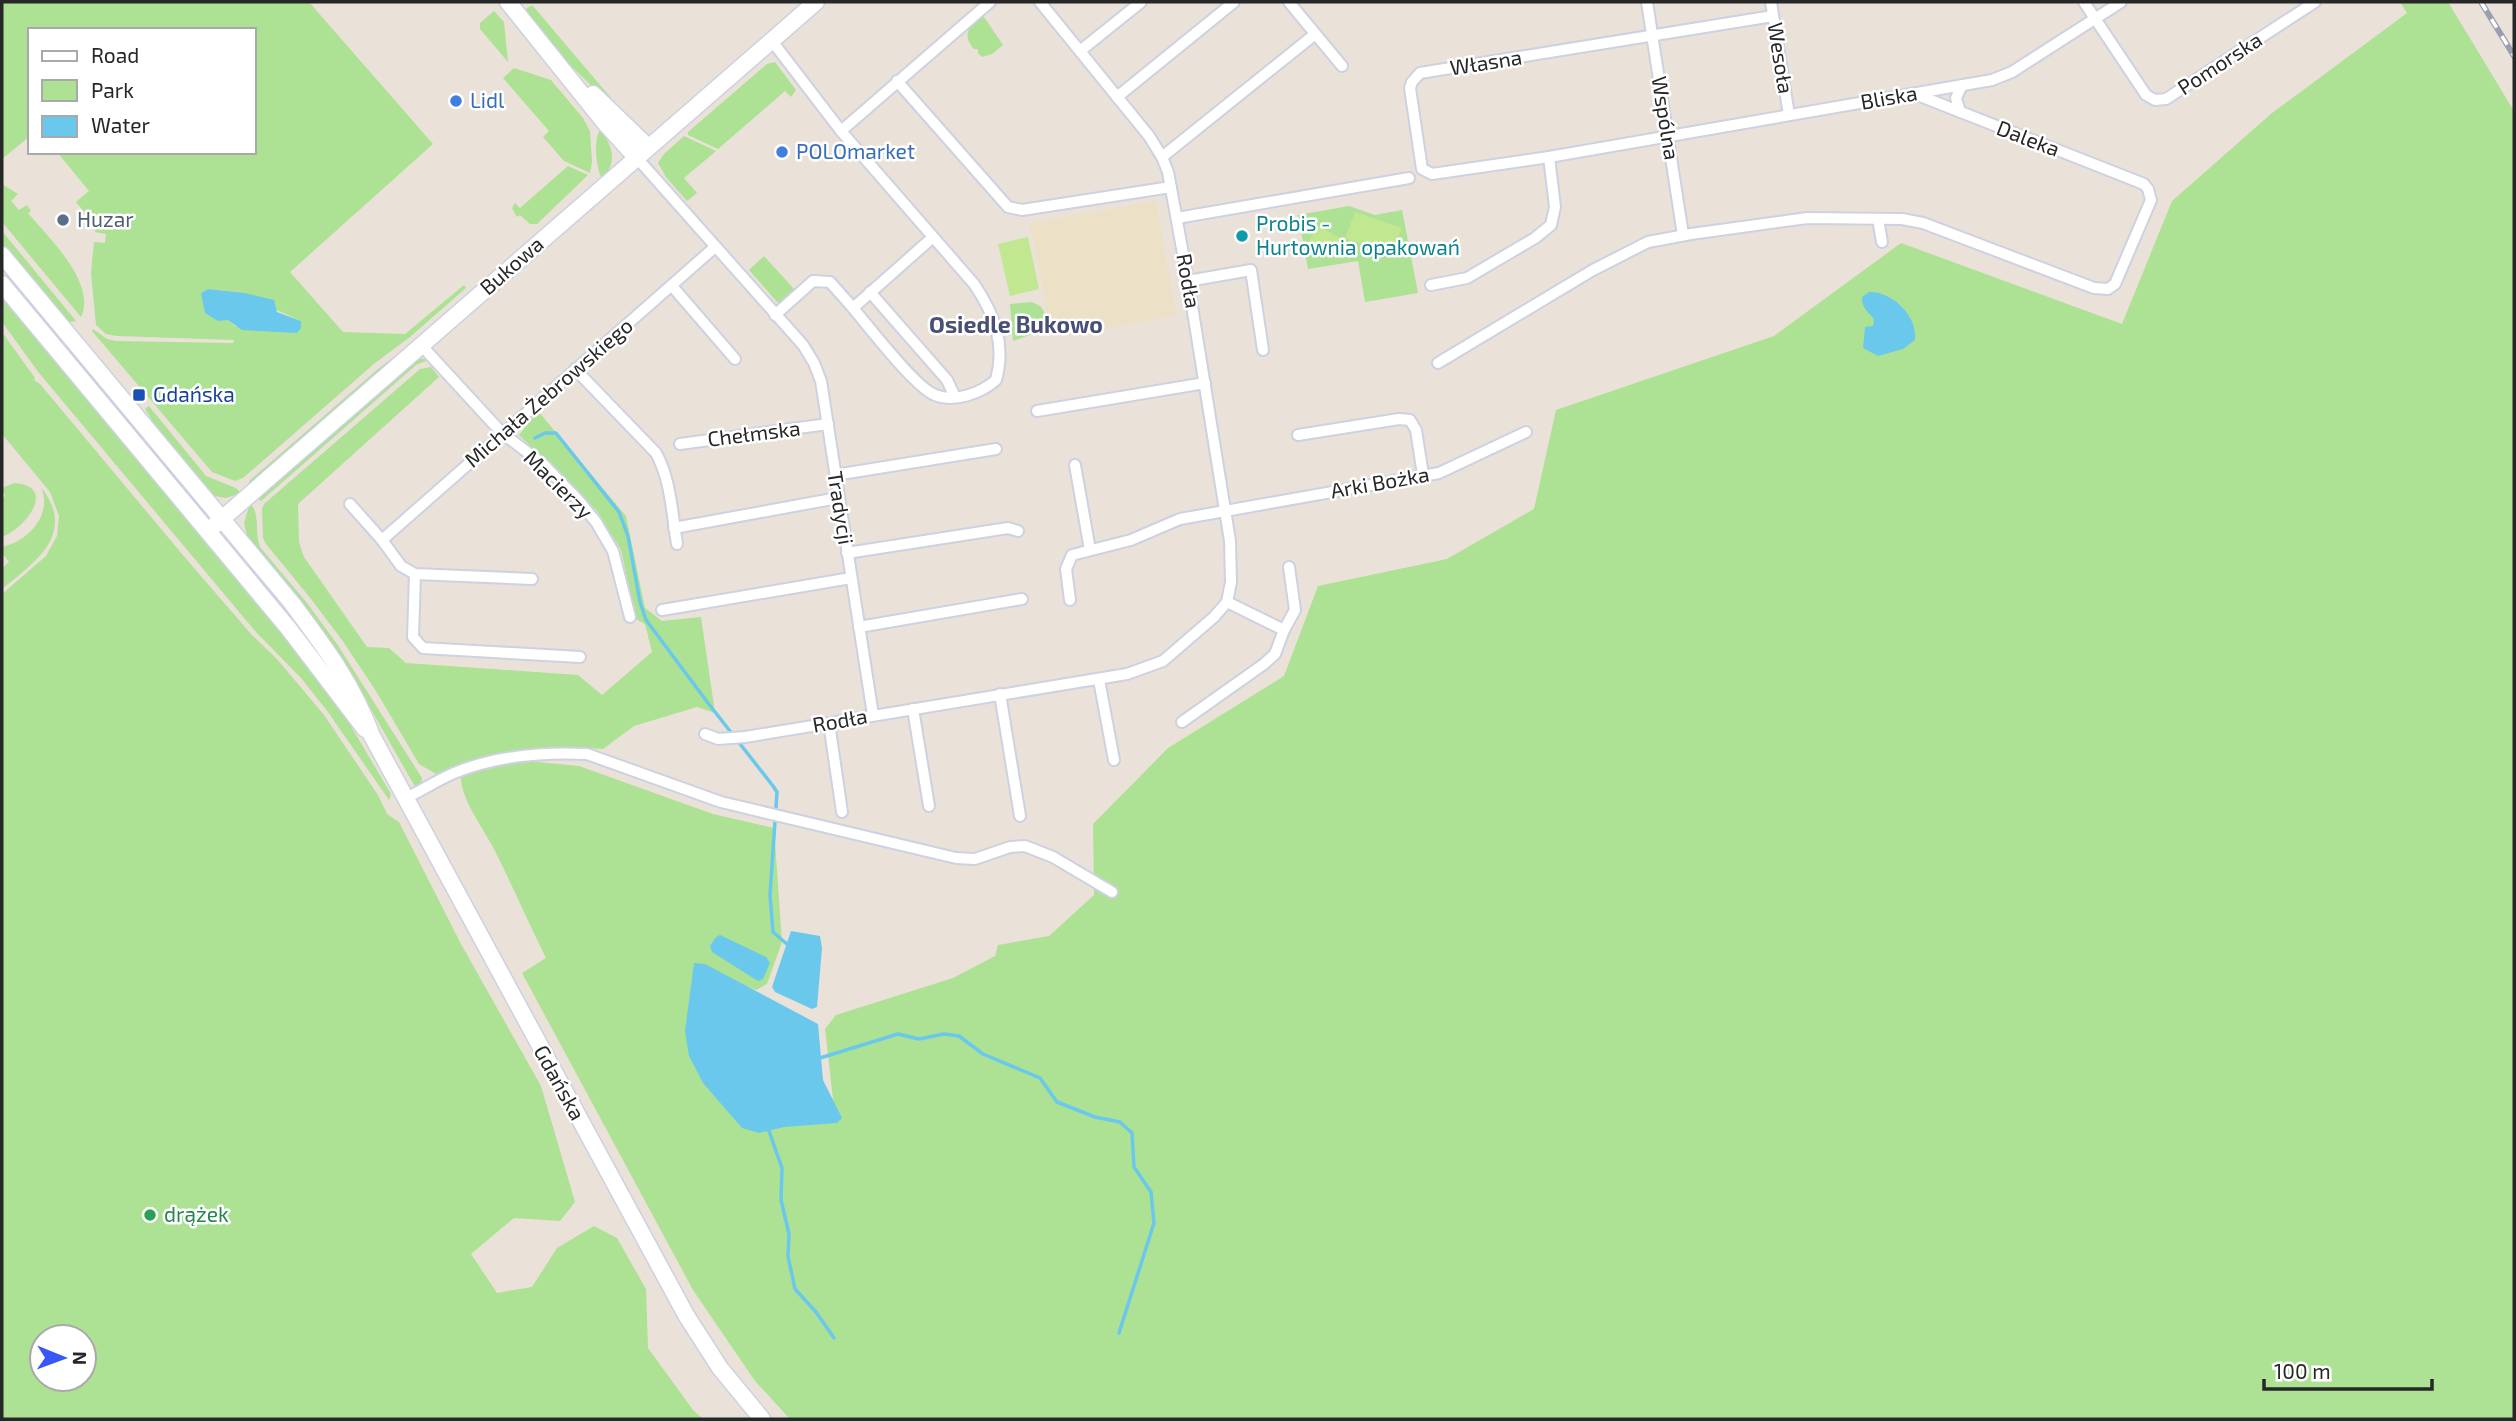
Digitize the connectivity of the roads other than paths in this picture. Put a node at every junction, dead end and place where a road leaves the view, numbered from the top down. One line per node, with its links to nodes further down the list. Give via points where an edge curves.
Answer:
1 (508, 2): 28 (main road, via 554,60)
2 (816, 2): 17 (main road, Bukowa)
3 (990, 2): 20 (street)
4 (1141, 2): 18 (street)
5 (1234, 2): 23 (street)
6 (1289, 2): 15 (street)
7 (1647, 2): 16 (street, Wspólna)
8 (1771, 2): 13 (street, Wesoła)
9 (2084, 2): 14 (street, Pomorska)
10 (2121, 2): 14 (street, Bliska)
11 (2315, 2): 14 (street, Pomorska, via 2160,100 2146,95)
12 (1043, 3): 18 (street, Rodła)
13 (1773, 16): 16 (street, Własna); 25 (street, Wesoła)
14 (2095, 19): 21 (street, Bliska, via 2012,72)
15 (1314, 34): 19 (street); 29 (street)
16 (1651, 35): 27 (street, Wspólna); 31 (street, Własna, via 1420,74 1410,88)
17 (772, 41): 26 (street); 28 (main road, Bukowa)
18 (1080, 51): 23 (street, Rodła)
19 (1342, 66)
20 (897, 81): 26 (street); 33 (street, via 1008,207 1022,211)
21 (1962, 85): 22 (street, Bliska); 24 (street, via 1956,98)
22 (1913, 93): 24 (street, Daleka); 25 (street, Bliska)
23 (1117, 97): 29 (street, Rodła)
24 (1960, 112): 35 (street, Daleka, via 2144,184 2151,194 2149,206 2120,279 2101,290 1923,223)
25 (1789, 115): 27 (street, Bliska)
26 (841, 131): 37 (street)
27 (1668, 136): 30 (street, Bliska); 36 (street, Wspólna)
28 (642, 152): 39 (street, Tradycji); 48 (main road, Bukowa)
29 (1162, 157): 33 (street, Rodła)
30 (1549, 157): 31 (street, Bliska, via 1432,174); 43 (street, via 1555,208 1551,225 1467,278)
31 (1422, 169)
32 (1409, 178): 34 (street)
33 (1171, 187): 34 (street, Rodła)
34 (1177, 218): 41 (street, Rodła)
35 (1878, 219): 36 (street, via 1807,218); 38 (street)
36 (1683, 235): 51 (street, via 1648,242 1620,255)
37 (932, 238): 45 (street); 54 (street, via 986,302 1000,351 996,380 978,393)
38 (1882, 242)
39 (715, 247): 44 (street, Michała Żebrowskiego); 47 (street, Tradycji)
40 (2, 255): 68 (main road, Gdańska)
41 (1188, 281): 49 (street, via 1251,270); 53 (street, Rodła)
42 (2, 284): 70 (main road, Gdańska)
43 (1431, 285)
44 (672, 286): 50 (street); 52 (street, Michała Żebrowskiego)
45 (870, 292): 46 (street); 54 (street, via 947,380)
46 (853, 308): 47 (street, via 831,282 813,281); 54 (street, via 924,388 935,395)
47 (775, 314): 56 (street, Tradycji, via 814,363)
48 (421, 345): 58 (street, Macierzy); 68 (main road, Bukowa)
49 (1263, 349)
50 (735, 359)
51 (1438, 363)
52 (575, 369): 58 (street, Michała Żebrowskiego); 69 (street, via 656,453 665,474)
53 (1205, 383): 55 (street); 67 (street, Rodła)
54 (955, 397)
55 (1037, 411)
56 (832, 428): 60 (street, Chełmska); 63 (street, Tradycji)
57 (1526, 432): 64 (street, Arki Bożka, via 1440,472)
58 (502, 433): 72 (street, Michała Żebrowskiego); 84 (street, Macierzy, via 544,465 596,522 613,551)
59 (1298, 435): 64 (street, via 1410,420 1416,430)
60 (680, 444)
61 (996, 449): 63 (street)
62 (1075, 465): 74 (street)
63 (835, 475): 65 (street, Tradycji)
64 (1423, 475): 67 (street, Arki Bożka)
65 (838, 498): 69 (street); 75 (street, Tradycji)
66 (350, 504): 72 (street)
67 (1226, 512): 74 (street, Arki Bożka, via 1180,519 1131,540); 82 (street, Rodła, via 1232,567)
68 (222, 519): 70 (main road, Bukowa); 95 (main road, Gdańska, via 330,656 360,702)
69 (674, 528): 73 (street)
70 (208, 531): 95 (main road, Gdańska)
71 (1018, 531): 75 (street, via 1008,528)
72 (383, 540): 77 (street, via 401,566)
73 (677, 544)
74 (1090, 550): 81 (street, via 1067,561)
75 (847, 553): 78 (street, Tradycji)
76 (1289, 567): 86 (street, via 1295,610)
77 (415, 574): 79 (street); 87 (street, via 413,637 423,648)
78 (851, 578): 83 (street); 85 (street, Tradycji)
79 (532, 579)
80 (1022, 599): 85 (street)
81 (1070, 600)
82 (1227, 602): 86 (street); 88 (street, Rodła, via 1163,661)
83 (663, 610)
84 (630, 617)
85 (859, 627): 91 (street, Tradycji)
86 (1284, 630): 92 (street, via 1275,654 1264,664)
87 (580, 657)
88 (1099, 680): 89 (street, Rodła); 96 (street)
89 (1000, 694): 90 (street, Rodła); 100 (street)
90 (913, 709): 91 (street, Rodła); 98 (street)
91 (873, 715): 93 (street, Rodła)
92 (1182, 722)
93 (829, 723): 94 (street, Rodła, via 745,737 719,739); 99 (street)
94 (705, 734)
95 (372, 736): 97 (main road, Gdańska)
96 (1114, 760)
97 (407, 798): 101 (street, via 454,773 495,761 587,754 721,802 957,858 975,859 1025,846 1054,857); 102 (main road, Gdańska, via 686,1315 720,1368)
98 (929, 806)
99 (842, 813)
100 (1020, 816)
101 (1112, 892)
102 (762, 1419)

